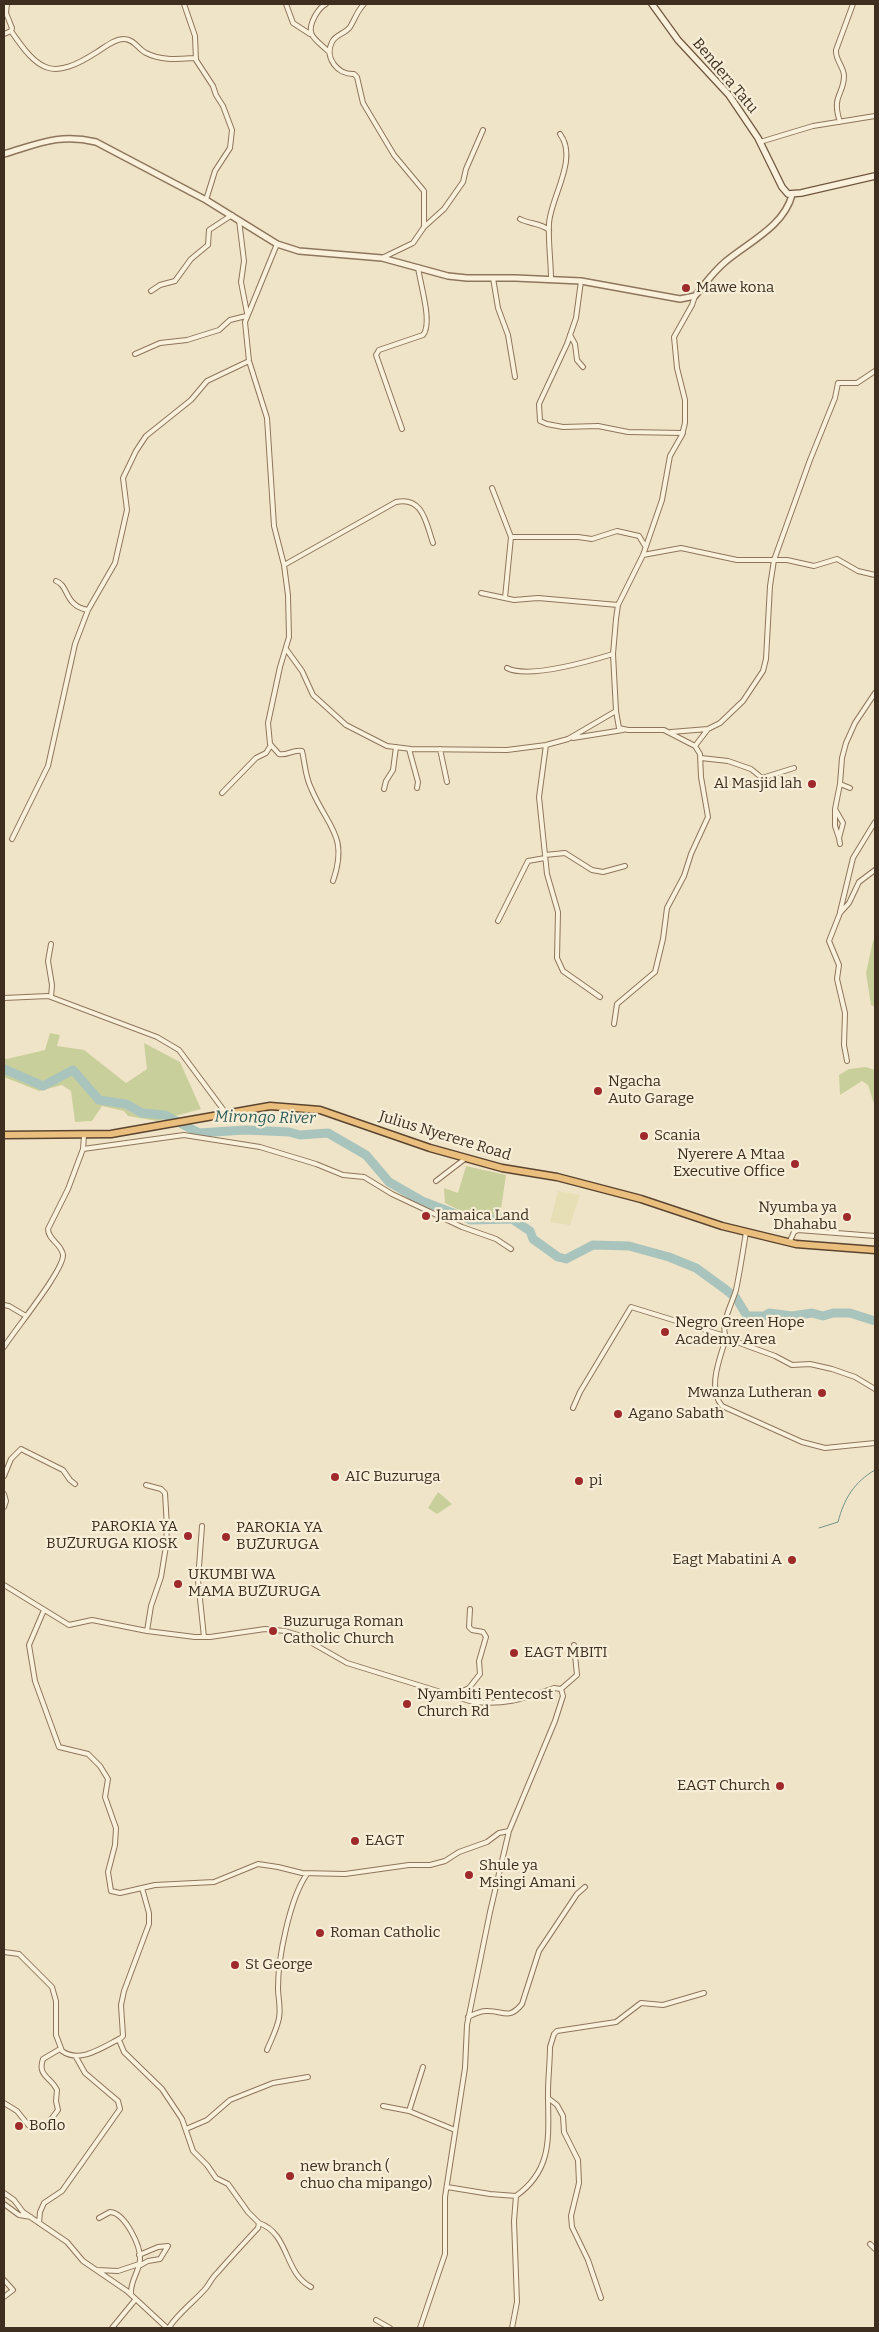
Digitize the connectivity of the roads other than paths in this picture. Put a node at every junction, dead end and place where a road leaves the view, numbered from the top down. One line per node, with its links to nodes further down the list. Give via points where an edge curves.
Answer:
1 (7, 4): 8 (street)
2 (184, 4): 12 (street, via 195,36)
3 (286, 4): 10 (street, via 293,24)
4 (326, 4): 10 (street, via 310,25)
5 (364, 4): 11 (street, via 349,29 338,34)
6 (652, 4): 17 (main road, Bendera Tatu, via 678,40 728,95)
7 (852, 4): 14 (street, via 836,50 844,77 836,104)
8 (11, 31): 9 (street); 12 (street, via 28,55 40,66 48,68 81,62 112,43 126,39 153,56 175,60)
9 (4, 34)
10 (310, 34): 11 (street)
11 (330, 53): 25 (street, via 339,72 357,77 363,103 394,155 424,191)
12 (195, 58): 21 (street, via 214,86 232,130 230,148 214,171)
13 (875, 116): 14 (street)
14 (840, 122): 17 (street, via 813,126)
15 (483, 130): 25 (street, via 458,190 444,210)
16 (560, 134): 26 (street, via 565,147 564,178 554,198)
17 (760, 142): 20 (main road, Bendera Tatu, via 782,187)
18 (4, 154): 21 (street, via 56,138 83,139 103,146)
19 (875, 176): 20 (main road)
20 (792, 195): 34 (street, via 788,208 773,224 714,272)
21 (206, 200): 22 (street)
22 (232, 216): 24 (street); 33 (street, via 209,230 208,245 191,259 175,282)
23 (520, 219): 26 (street)
24 (239, 220): 27 (street); 35 (street)
25 (424, 227): 28 (street, via 413,243)
26 (549, 230): 31 (street)
27 (277, 244): 28 (street, via 299,251); 35 (street)
28 (382, 258): 29 (street)
29 (418, 267): 30 (street, via 448,276); 42 (street, via 427,317 426,331 423,335 380,350 376,355)
30 (493, 278): 31 (street); 41 (street)
31 (551, 280): 32 (street)
32 (581, 281): 34 (street, via 680,299); 36 (street)
33 (151, 291)
34 (695, 296): 43 (street, via 674,337 685,400)
35 (247, 315): 37 (street, via 230,320 219,330 187,340 160,343); 38 (street)
36 (570, 335): 39 (street, via 577,360); 43 (street, via 539,404 540,421 563,427 598,426 628,432)
37 (135, 354)
38 (249, 361): 50 (street, via 266,418 274,526); 56 (street, via 207,381 197,394 143,440 123,478 127,510 115,563)
39 (583, 367)
40 (875, 371): 49 (street, via 857,383 838,383 836,398)
41 (515, 377)
42 (402, 429)
43 (683, 432): 47 (street, via 670,456 664,494)
44 (492, 488): 45 (street)
45 (511, 537): 47 (street, via 592,540 617,531 639,536); 54 (street)
46 (433, 543): 50 (street, via 422,511 417,505 404,500)
47 (646, 546): 48 (street)
48 (643, 554): 49 (street, via 681,548 737,560); 55 (street)
49 (774, 560): 51 (street, via 814,566 837,559 858,571); 62 (street, via 763,671 743,701 720,723)
50 (284, 565): 57 (street, via 290,614)
51 (875, 575)
52 (56, 581): 56 (street, via 73,604)
53 (481, 593): 54 (street)
54 (505, 598): 55 (street)
55 (618, 605): 58 (street)
56 (88, 610): 83 (street, via 74,644 48,766)
57 (286, 649): 66 (street, via 268,723); 69 (street, via 313,694 340,720 376,742)
58 (613, 654): 59 (street, via 553,669 515,671); 61 (street)
59 (507, 668)
60 (875, 692): 75 (street, via 846,743)
61 (616, 711): 63 (street, via 618,725); 65 (street)
62 (708, 729): 64 (street); 68 (street)
63 (623, 730): 64 (street); 65 (street)
64 (671, 732): 68 (street)
65 (568, 739): 67 (street)
66 (271, 745): 79 (street); 88 (street, via 282,755 302,750 307,778 339,843 339,861)
67 (546, 745): 71 (street, via 507,750); 85 (street, via 539,790)
68 (695, 746): 72 (street)
69 (396, 747): 70 (street); 78 (street, via 393,770)
70 (409, 749): 71 (street); 76 (street)
71 (440, 750): 74 (street)
72 (701, 758): 73 (street, via 728,761 751,769 762,778); 95 (street, via 707,820 684,876 666,908 663,939 654,972 617,1004)
73 (794, 768)
74 (447, 782)
75 (840, 784): 77 (street); 80 (street)
76 (417, 788)
77 (850, 788)
78 (384, 789)
79 (222, 792)
80 (835, 809): 82 (street); 82 (street, via 843,823)
81 (875, 822): 89 (street, via 853,858)
82 (839, 838): 84 (street)
83 (12, 839)
84 (840, 844)
85 (545, 856): 86 (street, via 565,853 587,868 600,872); 90 (street, via 528,861); 93 (street, via 558,912 556,945 559,966)
86 (624, 866)
87 (875, 870): 89 (street, via 859,882)
88 (333, 881)
89 (840, 913): 96 (street, via 829,944 839,964 837,979 845,1013)
90 (498, 921)
91 (50, 944): 92 (street)
92 (51, 997): 94 (street); 97 (street, via 144,1031 172,1045)
93 (600, 997)
94 (4, 998)
95 (614, 1024)
96 (847, 1061)
97 (225, 1112): 99 (highway, Julius Nyerere Road, via 168,1125); 101 (highway, Julius Nyerere Road, via 270,1106 320,1110)
98 (4, 1135): 99 (highway, Julius Nyerere Road)
99 (84, 1136): 100 (street)
100 (83, 1149): 106 (street, via 184,1135 260,1147 342,1175 364,1177 392,1194); 109 (street, via 62,1204 48,1229 61,1248 63,1260)
101 (466, 1158): 102 (street); 103 (highway, Julius Nyerere Road, via 641,1199)
102 (436, 1181)
103 (746, 1232): 105 (highway, Julius Nyerere Road); 110 (street)
104 (875, 1236): 105 (street, via 798,1230)
105 (789, 1243): 107 (highway, Julius Nyerere Road)
106 (512, 1249)
107 (875, 1250)
108 (4, 1305): 109 (street)
109 (26, 1316): 111 (street)
110 (726, 1337): 112 (street, via 792,1365 810,1364 855,1377); 113 (street, via 630,1307); 114 (street, via 714,1388 716,1399 722,1406 802,1442 825,1448)
111 (4, 1347)
112 (875, 1389)
113 (573, 1408)
114 (875, 1443)
115 (4, 1476): 116 (street, via 11,1459 21,1448 63,1470)
116 (75, 1484)
117 (146, 1485): 124 (street, via 165,1493 167,1527 161,1577 152,1599)
118 (4, 1494): 119 (street)
119 (4, 1507)
120 (202, 1526): 125 (street, via 198,1580)
121 (4, 1585): 123 (street)
122 (470, 1609): 128 (street, via 469,1627 486,1636 479,1661 480,1674 469,1688)
123 (44, 1610): 124 (street, via 69,1625 92,1620); 132 (street, via 29,1645 35,1681 50,1726 59,1747 88,1754 108,1779 105,1797 116,1828 108,1872 109,1890 120,1893)
124 (147, 1631): 125 (street)
125 (204, 1637): 128 (street, via 265,1629 285,1631 347,1663)
126 (574, 1645): 127 (street, via 577,1675)
127 (561, 1689): 128 (street, via 492,1704); 129 (street, via 555,1721)
128 (454, 1695)
129 (509, 1831): 130 (street, via 438,1864 357,1874); 135 (street)
130 (307, 1874): 132 (street, via 258,1864 214,1882); 138 (street, via 298,1888 290,1917 279,1975 279,2021)
131 (586, 1887): 135 (street, via 577,1894 539,1951 522,2004 516,2011 509,2014 484,2011)
132 (142, 1888): 136 (street, via 149,1924 124,1991 121,2005 123,2032)
133 (4, 1952): 137 (street, via 20,1954 52,1987)
134 (704, 1993): 142 (street, via 663,2005 641,2003 616,2022 557,2031 550,2046)
135 (468, 2017): 147 (street, via 465,2068)
136 (119, 2040): 139 (street); 146 (street, via 126,2055 162,2089)
137 (60, 2048): 139 (street); 143 (street, via 43,2059 42,2064 42,2072 57,2089 58,2109 46,2126 29,2126 20,2113)
138 (267, 2050)
139 (76, 2057): 154 (street, via 86,2073 118,2101 120,2109 62,2191 44,2203)
140 (423, 2068): 145 (street)
141 (308, 2077): 146 (street, via 273,2083 230,2100 207,2120)
142 (548, 2098): 150 (street, via 545,2159 534,2180); 165 (street, via 563,2116 564,2132 578,2160 579,2183 572,2227)
143 (4, 2103)
144 (382, 2106): 145 (street)
145 (409, 2111): 147 (street)
146 (186, 2129): 155 (street, via 192,2151 216,2178 228,2184)
147 (455, 2130): 148 (street)
148 (447, 2188): 150 (street); 170 (street, via 444,2254)
149 (4, 2193): 152 (street)
150 (516, 2196): 171 (street, via 516,2302)
151 (4, 2204): 152 (street, via 18,2215)
152 (31, 2217): 154 (street)
153 (98, 2218): 158 (street, via 110,2212 118,2214 126,2223)
154 (39, 2223): 160 (street, via 67,2242 76,2256)
155 (259, 2223): 162 (street, via 276,2233 298,2278); 168 (street, via 206,2288)
156 (870, 2244): 157 (street)
157 (875, 2250)
158 (140, 2255): 159 (street); 159 (street, via 168,2246 160,2260)
159 (138, 2265): 160 (street, via 118,2271); 164 (street, via 132,2279)
160 (95, 2270): 164 (street, via 116,2282)
161 (4, 2280): 163 (street, via 13,2290)
162 (311, 2287)
163 (4, 2297)
164 (133, 2298): 167 (street); 168 (street)
165 (601, 2298)
166 (376, 2320): 169 (street)
167 (112, 2328)
168 (168, 2328)
169 (390, 2328)
170 (420, 2328)
171 (512, 2328)

